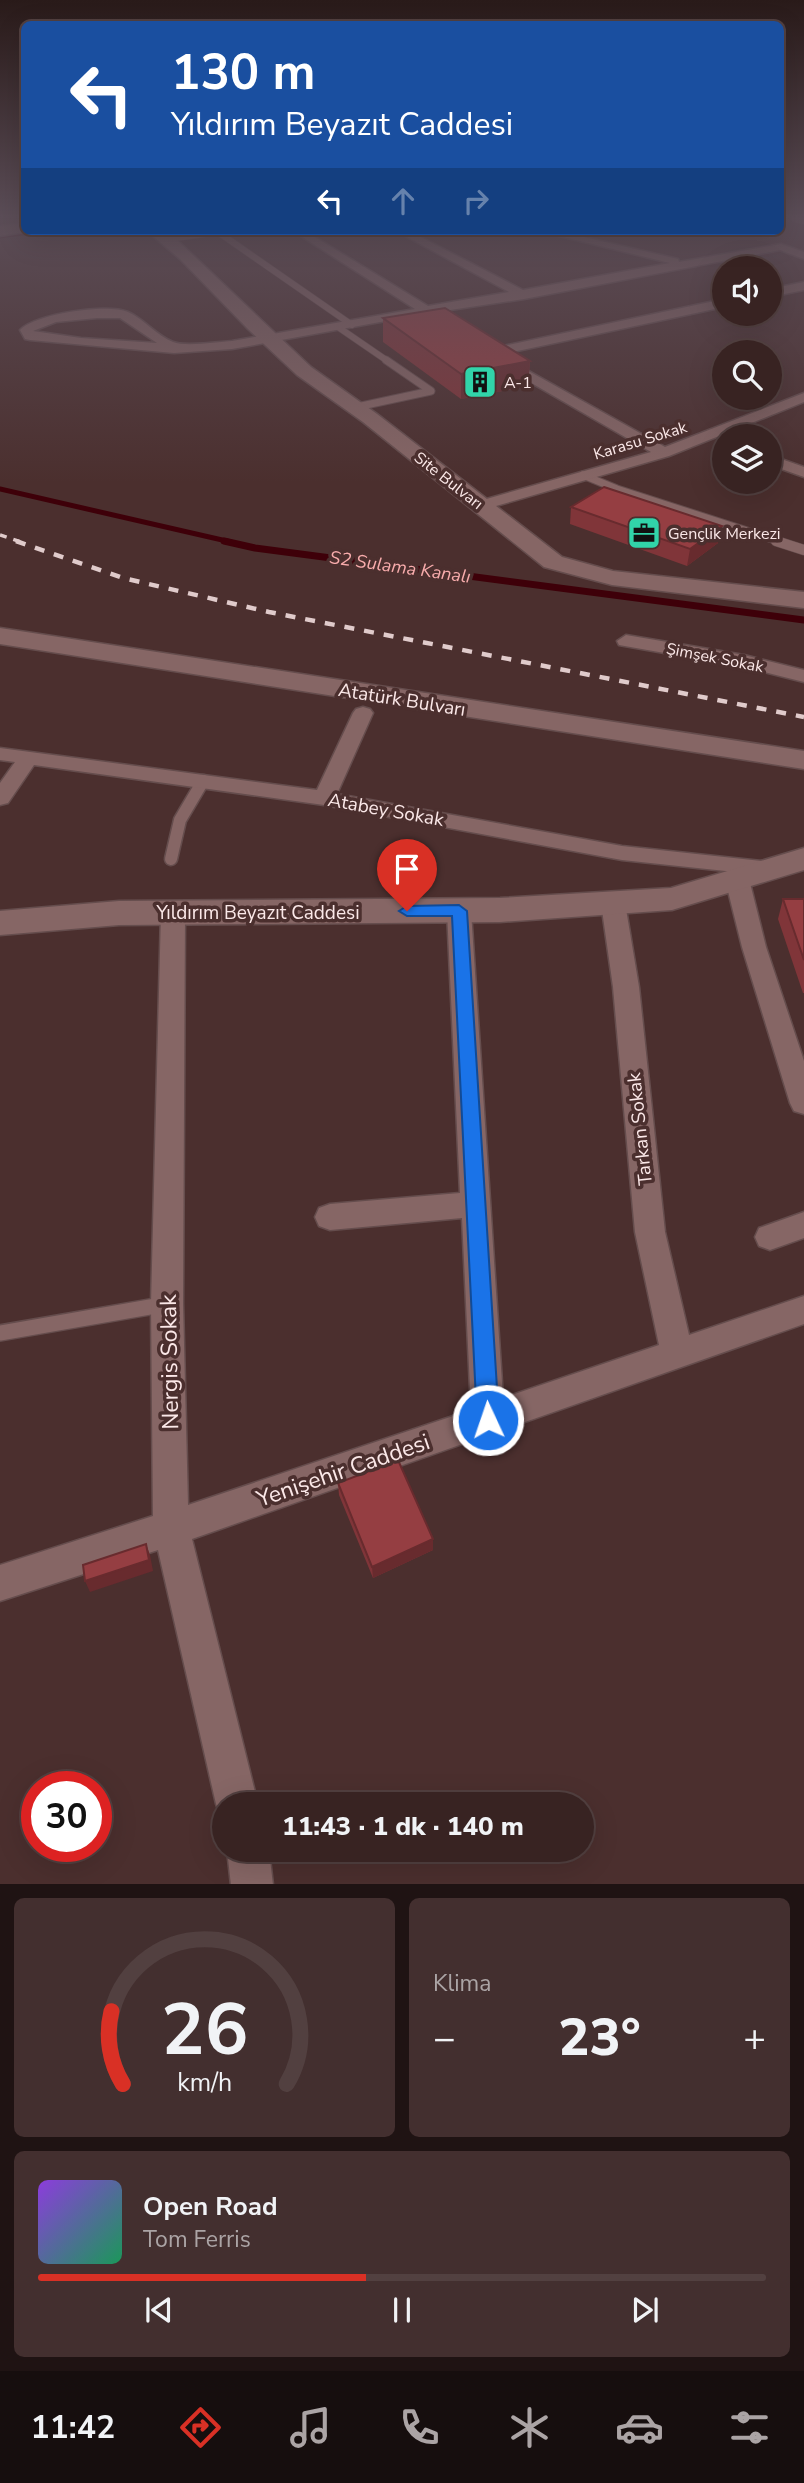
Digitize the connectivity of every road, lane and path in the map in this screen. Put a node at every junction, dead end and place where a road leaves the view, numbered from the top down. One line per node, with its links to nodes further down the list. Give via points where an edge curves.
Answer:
1 (237, 307): 10 (street, Site Bulvarı)
2 (326, 307): 7 (lane)
3 (421, 307): 6 (street)
4 (457, 307): 6 (street)
5 (704, 307): 16 (street, via 484,350)
6 (429, 312): 7 (street); 8 (street)
7 (352, 325): 9 (street)
8 (449, 326)
9 (338, 327): 10 (street); 13 (lane, via 431,391)
10 (268, 339): 11 (street); 13 (street, Site Bulvarı)
11 (174, 349): 11 (street, via 79,343 30,335 26,330 78,316 118,314)
12 (804, 397): 14 (street, Karasu Sokak)
13 (352, 408): 20 (street, Site Bulvarı)
14 (707, 437): 15 (street); 16 (street, Karasu Sokak)
15 (712, 439)
16 (664, 453): 19 (street, Karasu Sokak)
17 (782, 464): 18 (street)
18 (804, 472)
19 (583, 475): 20 (street, Karasu Sokak); 21 (lane)
20 (482, 505): 22 (street, Site Bulvarı, via 553,562 612,578)
21 (804, 550)
22 (804, 600)
23 (0, 622): 28 (street, Atatürk Bulvarı, via 161,641)
24 (0, 636): 31 (street, Atatürk Bulvarı)
25 (626, 641): 26 (street, Şimşek Sokak)
26 (804, 676)
27 (363, 713): 34 (street)
28 (804, 737)
29 (0, 754): 30 (street, Atabey Sokak)
30 (29, 757): 32 (street, Atabey Sokak); 33 (street)
31 (804, 760)
32 (203, 781): 34 (street, Atabey Sokak); 35 (lane, via 180,820)
33 (0, 797)
34 (324, 798): 37 (street, Atabey Sokak, via 622,853)
35 (171, 859)
36 (804, 859): 37 (street, Yıldırım Beyazıt Caddesi)
37 (772, 869): 38 (street, Yıldırım Beyazıt Caddesi)
38 (737, 879): 39 (street, Yıldırım Beyazıt Caddesi, via 672,899); 43 (street)
39 (613, 902): 40 (street, Yıldırım Beyazıt Caddesi); 51 (street, Tarkan Sokak, via 650,1231)
40 (459, 911): 41 (street, Yıldırım Beyazıt Caddesi); 44 (street)
41 (173, 913): 42 (street, Yıldırım Beyazıt Caddesi); 48 (street, Nergis Sokak)
42 (0, 923)
43 (804, 1103)
44 (475, 1204): 45 (street); 52 (street)
45 (330, 1217)
46 (804, 1225): 47 (street)
47 (770, 1237)
48 (167, 1304): 50 (lane); 53 (street, Nergis Sokak)
49 (804, 1310): 51 (street, Yenişehir Caddesi)
50 (0, 1333)
51 (677, 1354): 52 (street, Yenişehir Caddesi)
52 (488, 1420): 53 (street, Yenişehir Caddesi)
53 (171, 1527): 54 (street, Yenişehir Caddesi); 55 (street, Nergis Sokak)
54 (0, 1583)
55 (234, 1792)
56 (249, 1862): 57 (street)
57 (252, 1884)

